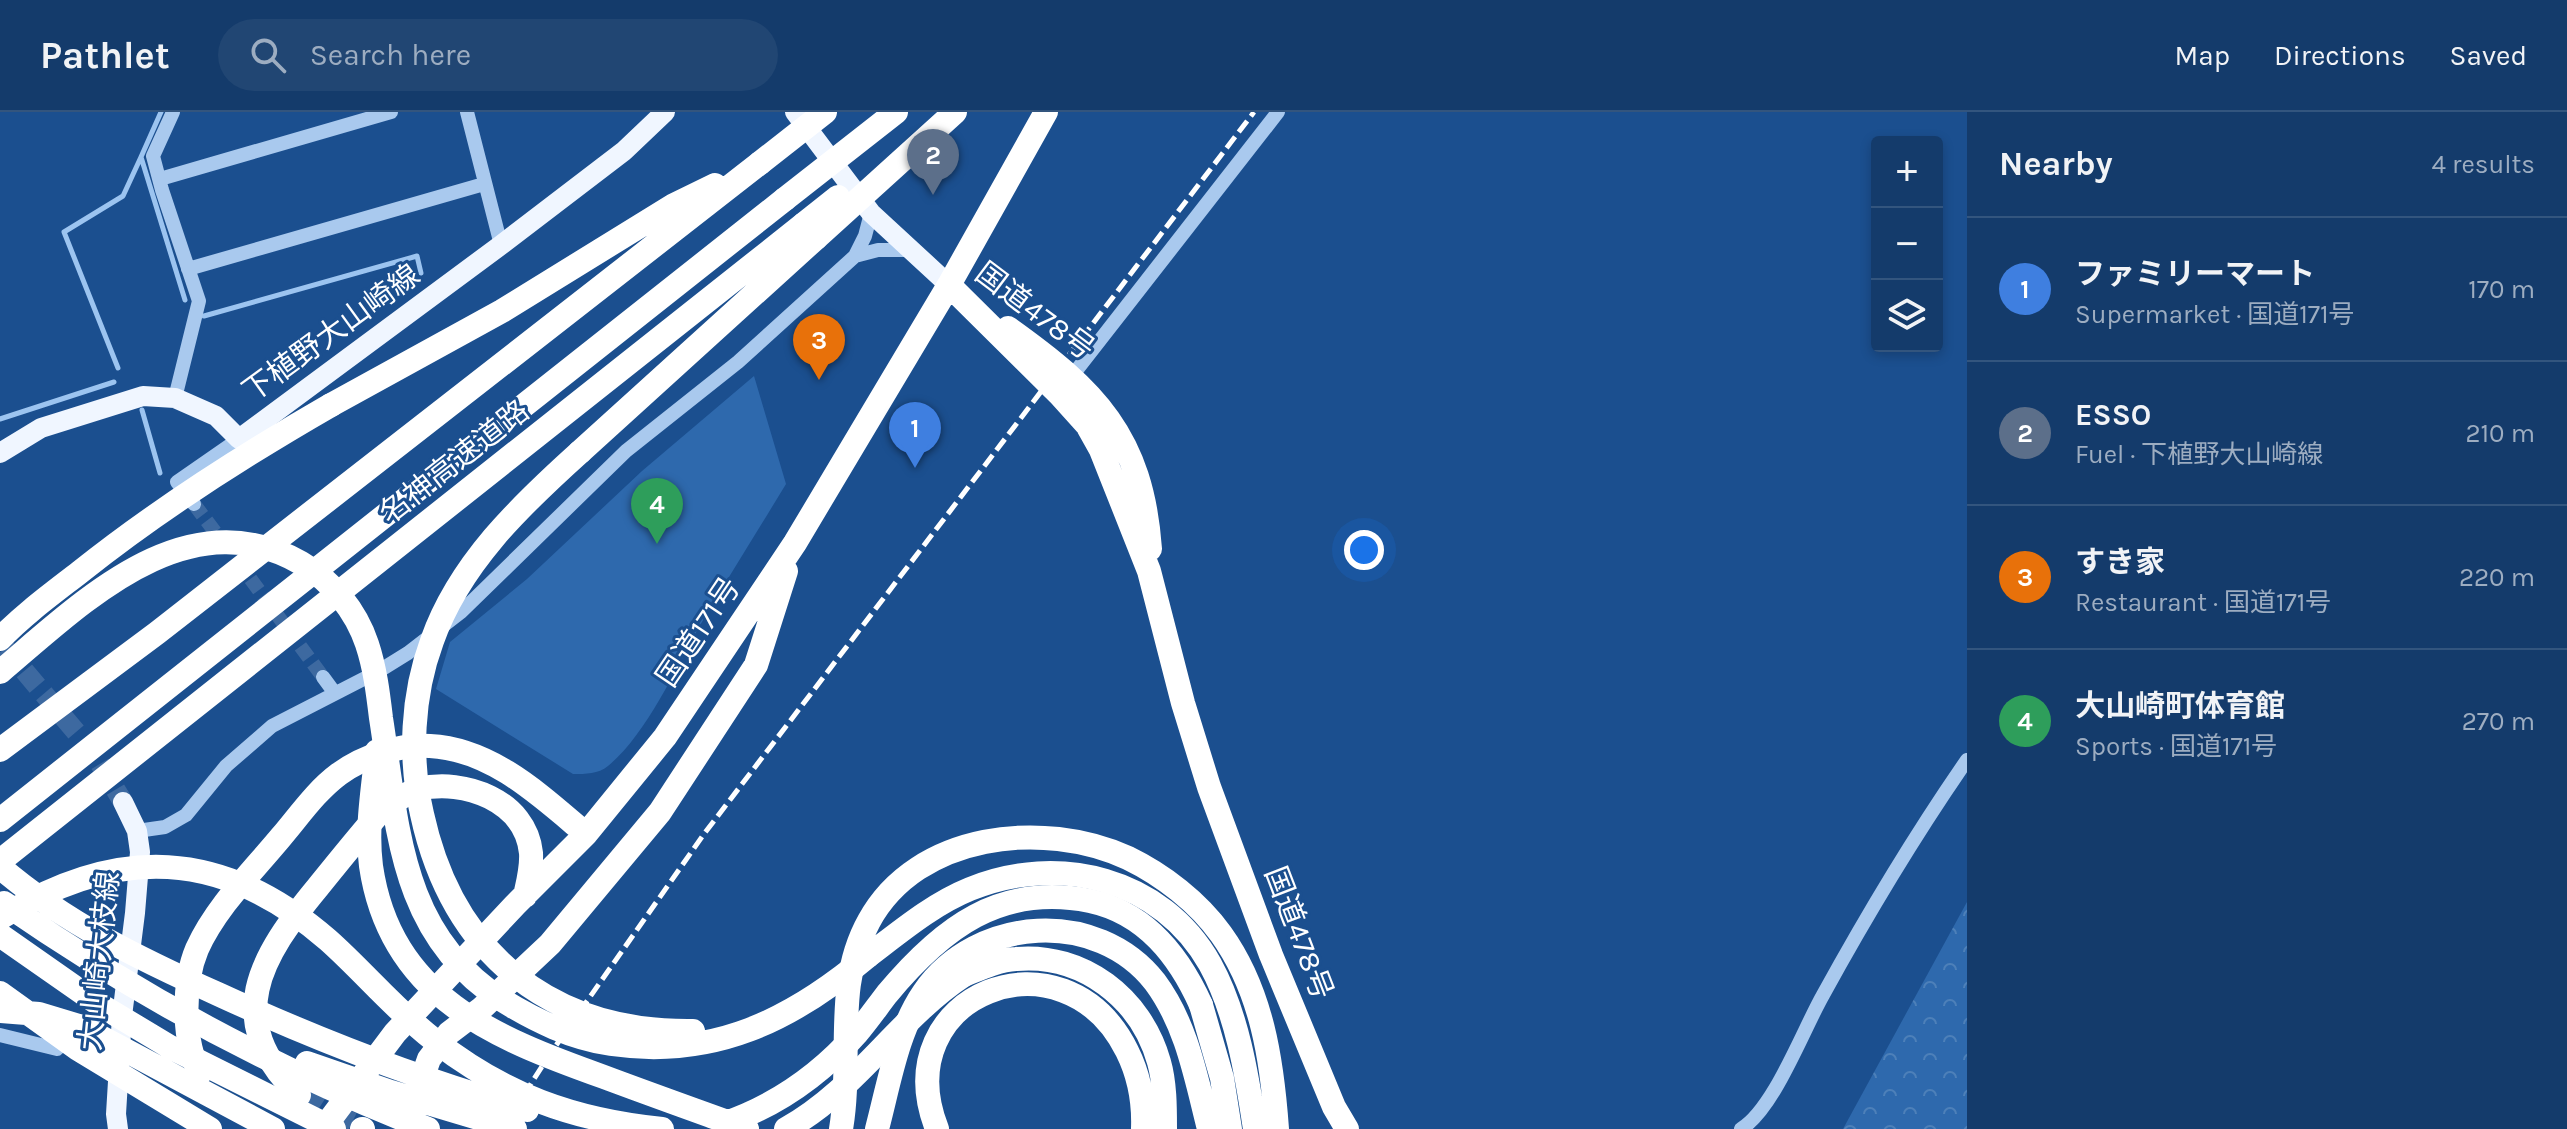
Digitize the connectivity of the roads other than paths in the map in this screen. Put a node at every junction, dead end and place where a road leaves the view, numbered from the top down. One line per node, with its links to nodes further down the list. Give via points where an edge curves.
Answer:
1 (173, 112): 13 (street, via 153,156)
2 (391, 112): 13 (street)
3 (467, 112): 14 (street)
4 (665, 112): 17 (main road, 下植野大山崎線, via 624,151)
5 (795, 112): 15 (main road)
6 (825, 112): 12 (highway, 名神高速道路, bridge)
7 (896, 112): 38 (highway, 名神高速道路, bridge)
8 (947, 112): 16 (highway, 名神高速道路, bridge)
9 (955, 112): 16 (highway, bridge)
10 (1046, 112): 21 (highway, 国道171号)
11 (1278, 112): 22 (street)
12 (760, 163): 29 (highway, 名神高速道路); 30 (highway, bridge, via 674,205 502,311 233,463 67,581)
13 (160, 179): 20 (street)
14 (484, 184): 17 (street); 20 (street)
15 (871, 213): 18 (main road); 19 (street)
16 (810, 231): 41 (highway, 名神高速道路); 46 (highway, bridge, via 510,519 474,563 444,610 423,670 415,734 418,797 443,882 492,955 535,990 587,1015 643,1030 735,1026 797,1002)
17 (501, 245): 24 (main road, 下植野大山崎線)
18 (911, 250): 19 (street); 21 (main road)
19 (855, 256): 32 (street, via 738,362 626,451 461,612 408,653)
20 (188, 269): 23 (street, via 199,301)
21 (949, 285): 22 (highway, 国道478号); 27 (highway, 国道171号); 28 (highway, 国道478号, via 1087,425)
22 (1072, 376): 28 (highway, 国道478号, via 1100,406 1139,482)
23 (175, 398): 24 (main road, 下植野大山崎線, via 216,416); 25 (main road, 下植野大山崎線, via 143,396 90,411 41,428)
24 (239, 439): 26 (street, via 177,482)
25 (0, 453)
26 (194, 504)
27 (795, 543): 40 (highway, 国道171号, via 665,737); 62 (highway, via 756,665 660,812 550,944 449,1033 429,1059 422,1108)
28 (1149, 571): 77 (highway, 国道478号, via 1209,787 1271,955)
29 (157, 633): 34 (highway, 名神高速道路); 36 (highway, 名神高速道路)
30 (1, 650): 33 (highway, bridge, via 146,562 188,547 242,544 292,558 342,599 366,642)
31 (323, 677): 32 (street)
32 (334, 692): 39 (street, via 272,726 226,766 186,815 165,827)
33 (378, 693): 46 (highway, bridge, via 399,841 418,903 448,953 467,973 540,1022 571,1035 638,1048 703,1044 736,1036 798,1008); 67 (highway, bridge, via 371,863 387,920 421,978 461,1013 511,1041)
34 (0, 750)
35 (1967, 760): 53 (street, via 1823,994)
36 (0, 762)
37 (123, 802): 39 (main road, 大山崎大枝線)
38 (0, 820)
39 (137, 831): 50 (main road, 大山崎大枝線, via 139,875)
40 (586, 834): 42 (highway, 国道171号); 58 (highway, via 512,776 455,749 395,749 338,775 208,927 189,975 189,1039 197,1067 228,1110)
41 (0, 864): 64 (highway, bridge, via 45,903 123,948 306,1034 476,1095)
42 (525, 896): 52 (highway, via 531,850 515,814 497,800 456,787 435,787 398,798 381,811 279,937 260,977 255,997 264,1052); 60 (highway, 国道171号, via 395,1033)
43 (0, 900): 47 (highway, bridge)
44 (0, 918): 65 (highway, bridge, via 53,889 105,872 160,867 212,875 259,892 304,920 424,1032 510,1090 564,1112)
45 (0, 935): 61 (highway, bridge, via 170,1047)
46 (868, 956): 55 (highway, via 921,916 994,880 1053,872 1084,875 1131,890 1180,925 1210,964 1233,1023)
47 (109, 972): 62 (highway, bridge, via 235,1045); 63 (highway, bridge, via 313,1066)
48 (0, 993): 57 (highway, bridge, via 102,1064)
49 (0, 1011): 59 (highway, bridge, via 39,1014 82,1027)
50 (122, 1016): 51 (street, via 96,1015 78,1023 57,1049); 56 (main road, 大山崎大枝線)
51 (0, 1035)
52 (299, 1095)
53 (1768, 1101): 54 (street); 78 (street)
54 (1765, 1120)
55 (1255, 1125)
56 (118, 1129)
57 (210, 1129)
58 (257, 1129)
59 (274, 1129)
60 (323, 1129)
61 (334, 1129)
62 (428, 1129)
63 (515, 1129)
64 (603, 1129)
65 (662, 1129)
66 (701, 1129): 75 (highway, bridge, via 749,1115 804,1083 948,932 993,907 1046,896 1099,903 1139,922 1166,946 1201,1005)
67 (747, 1129)
68 (786, 1129): 73 (highway, bridge, via 832,1099 946,987 988,965 1042,958 1094,975 1133,1009 1159,1061)
69 (841, 1129): 76 (highway, via 845,1015 860,939 880,903 910,873 975,843 1047,838 1128,859 1201,910 1238,960 1253,993 1269,1053)
70 (877, 1129): 74 (highway, via 897,1051 925,991 958,957 978,946 1000,936 1046,930 1093,938 1115,948 1153,980 1183,1035)
71 (937, 1129): 72 (highway, via 926,1089 933,1046 943,1027 974,999 1004,987 1035,984 1084,1000 1121,1037 1138,1079)
72 (1143, 1129)
73 (1165, 1129)
74 (1209, 1129)
75 (1230, 1129)
76 (1277, 1129)
77 (1347, 1129)
78 (1741, 1129)

